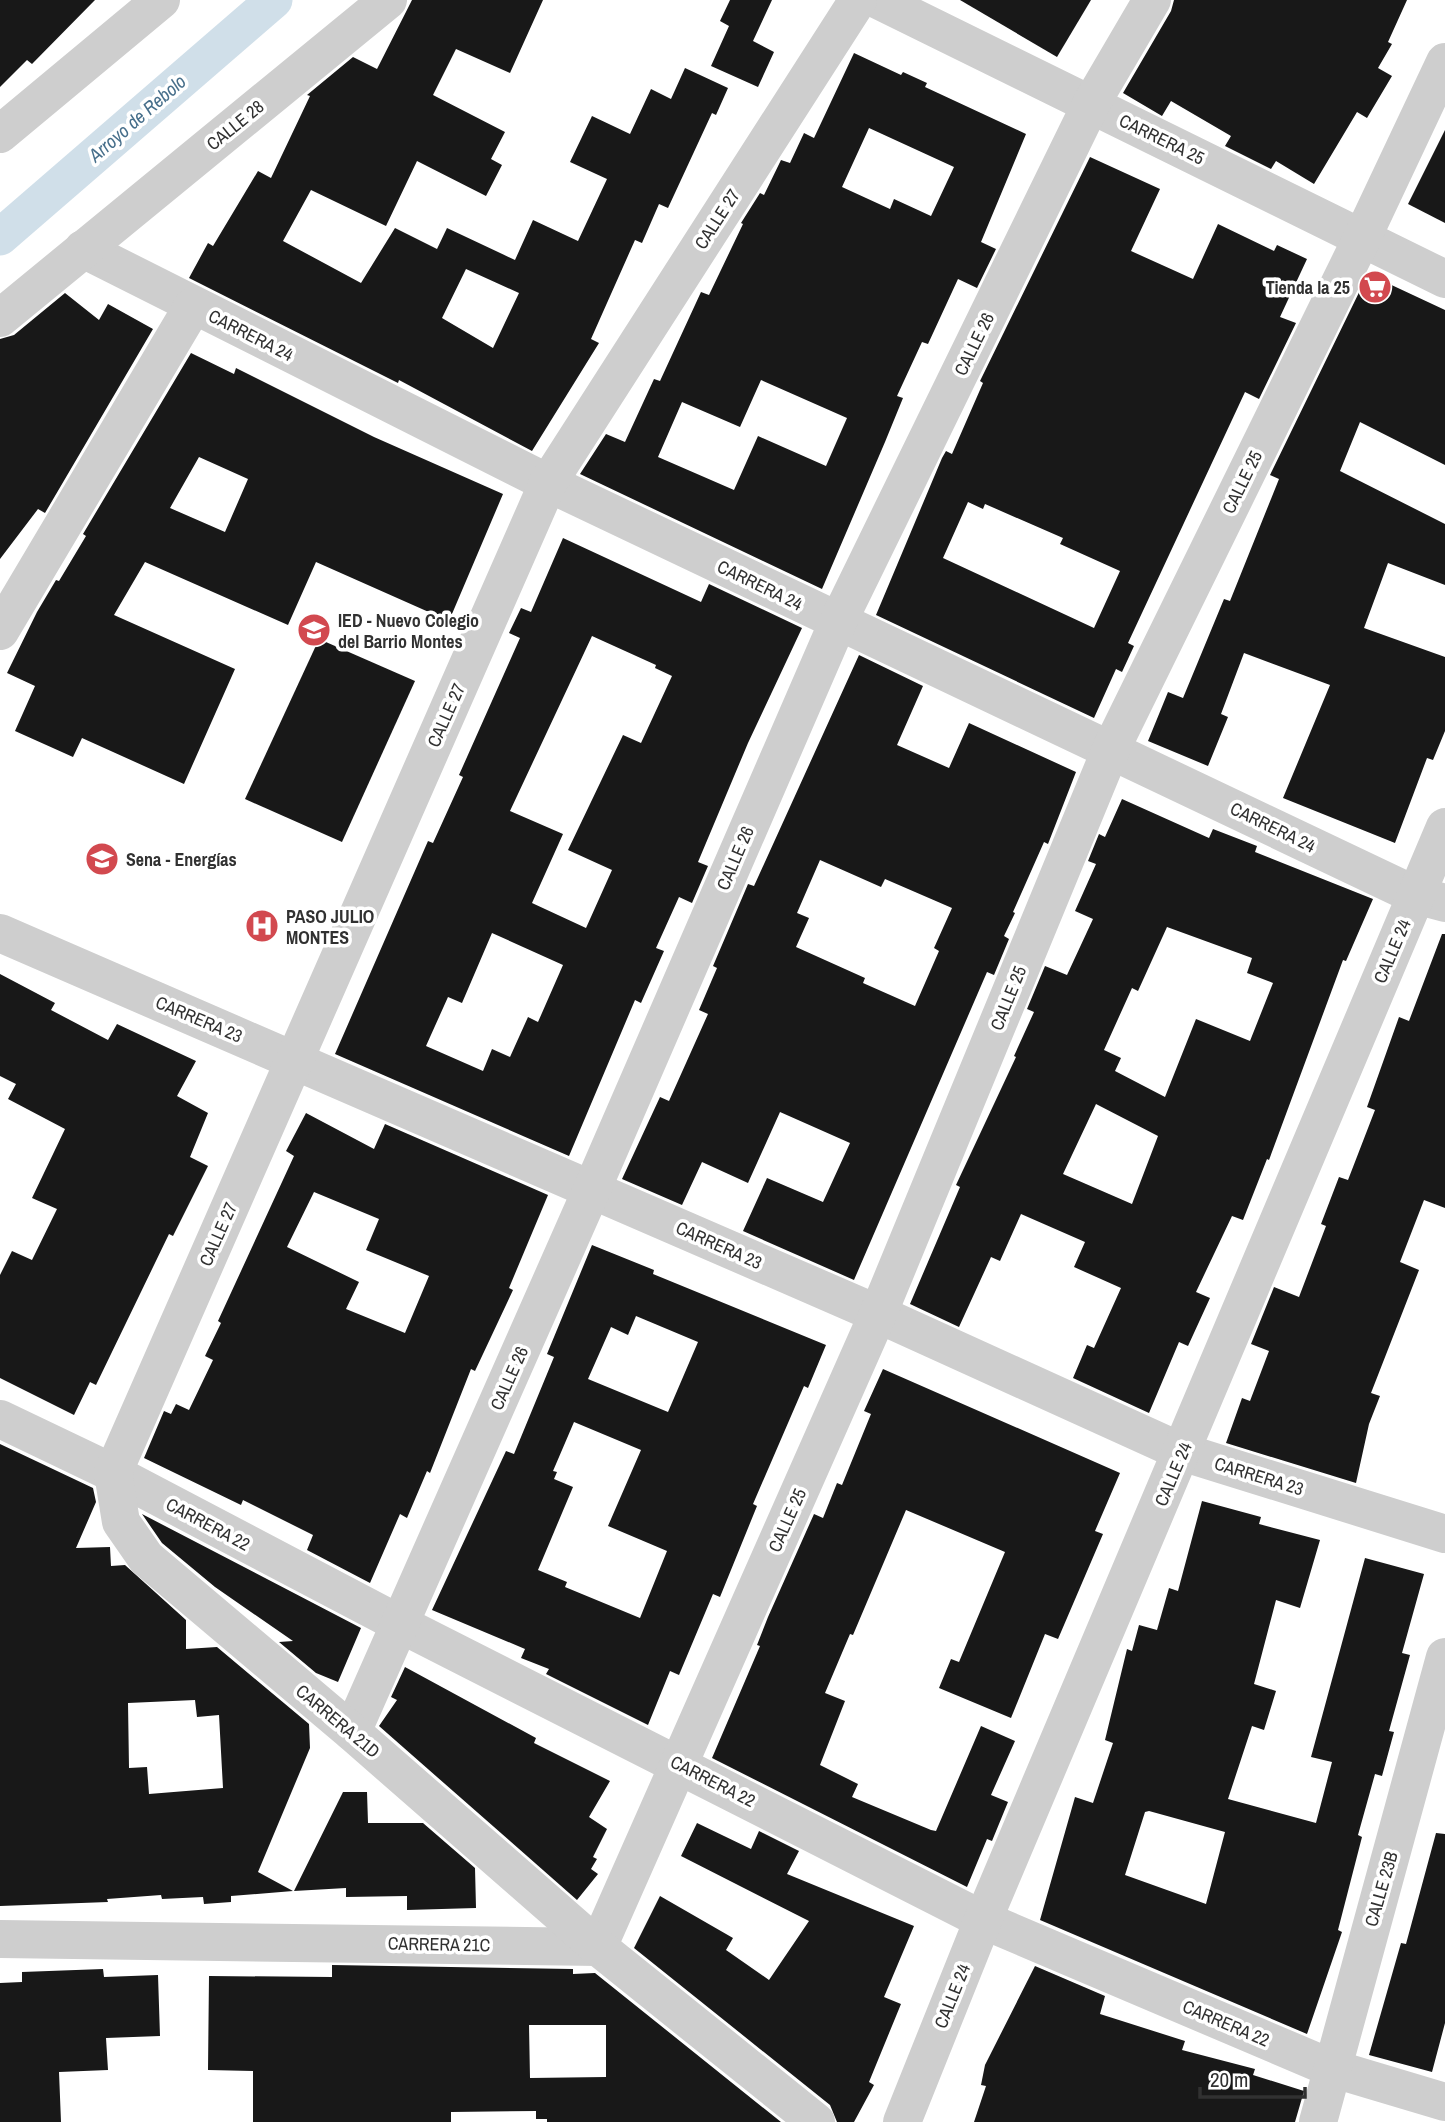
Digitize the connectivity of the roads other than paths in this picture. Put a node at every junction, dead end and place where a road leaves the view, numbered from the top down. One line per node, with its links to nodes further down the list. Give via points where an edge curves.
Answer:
1 (161, 0): 8 (street)
2 (388, 0): 10 (street, CALLE 28)
3 (858, 0): 14 (street, CALLE 27)
4 (878, 0): 7 (street, CARRERA 25)
5 (1152, 0): 7 (street, CALLE 26)
6 (1445, 62): 9 (street, CALLE 25)
7 (1091, 104): 9 (street, CARRERA 25); 15 (street, CALLE 26)
8 (0, 134)
9 (1362, 238): 11 (street, CARRERA 25); 17 (street, CALLE 25)
10 (83, 249): 12 (street, CARRERA 24); 13 (street, CALLE 28)
11 (1445, 279)
12 (193, 306): 14 (street, CARRERA 24); 16 (street)
13 (0, 318)
14 (548, 483): 15 (street, CARRERA 24); 21 (street, CALLE 27)
15 (838, 622): 17 (street, CARRERA 24); 22 (street, CALLE 26)
16 (0, 631)
17 (1111, 749): 19 (street, CARRERA 24); 23 (street, CALLE 25)
18 (1445, 827): 19 (street, CALLE 24)
19 (1430, 899): 25 (street, CALLE 24)
20 (0, 933): 21 (street, CARRERA 23)
21 (294, 1060): 22 (street, CARRERA 23); 26 (street, CALLE 27)
22 (592, 1189): 23 (street, CARRERA 23); 28 (street, CALLE 26)
23 (878, 1314): 25 (street, CARRERA 23); 31 (street, CALLE 25)
24 (0, 1419): 26 (street, CARRERA 22)
25 (1182, 1452): 27 (street, CARRERA 23); 32 (street, CALLE 24)
26 (113, 1473): 28 (street, CARRERA 22); 30 (street, CARRERA 21D, via 121,1522 146,1558)
27 (1445, 1534)
28 (400, 1624): 30 (street, CALLE 26); 31 (street, CARRERA 22)
29 (1445, 1657): 35 (street, CALLE 23B)
30 (352, 1732): 34 (street, CARRERA 21D)
31 (679, 1764): 32 (street, CARRERA 22); 34 (street, CALLE 25)
32 (983, 1920): 35 (street, CARRERA 22); 38 (street, CALLE 24)
33 (0, 1938): 34 (street, CARRERA 21C)
34 (598, 1947): 37 (street)
35 (1331, 2068): 36 (street, CARRERA 22); 39 (street, CALLE 23B)
36 (1445, 2102)
37 (816, 2122)
38 (902, 2122)
39 (1318, 2122)

